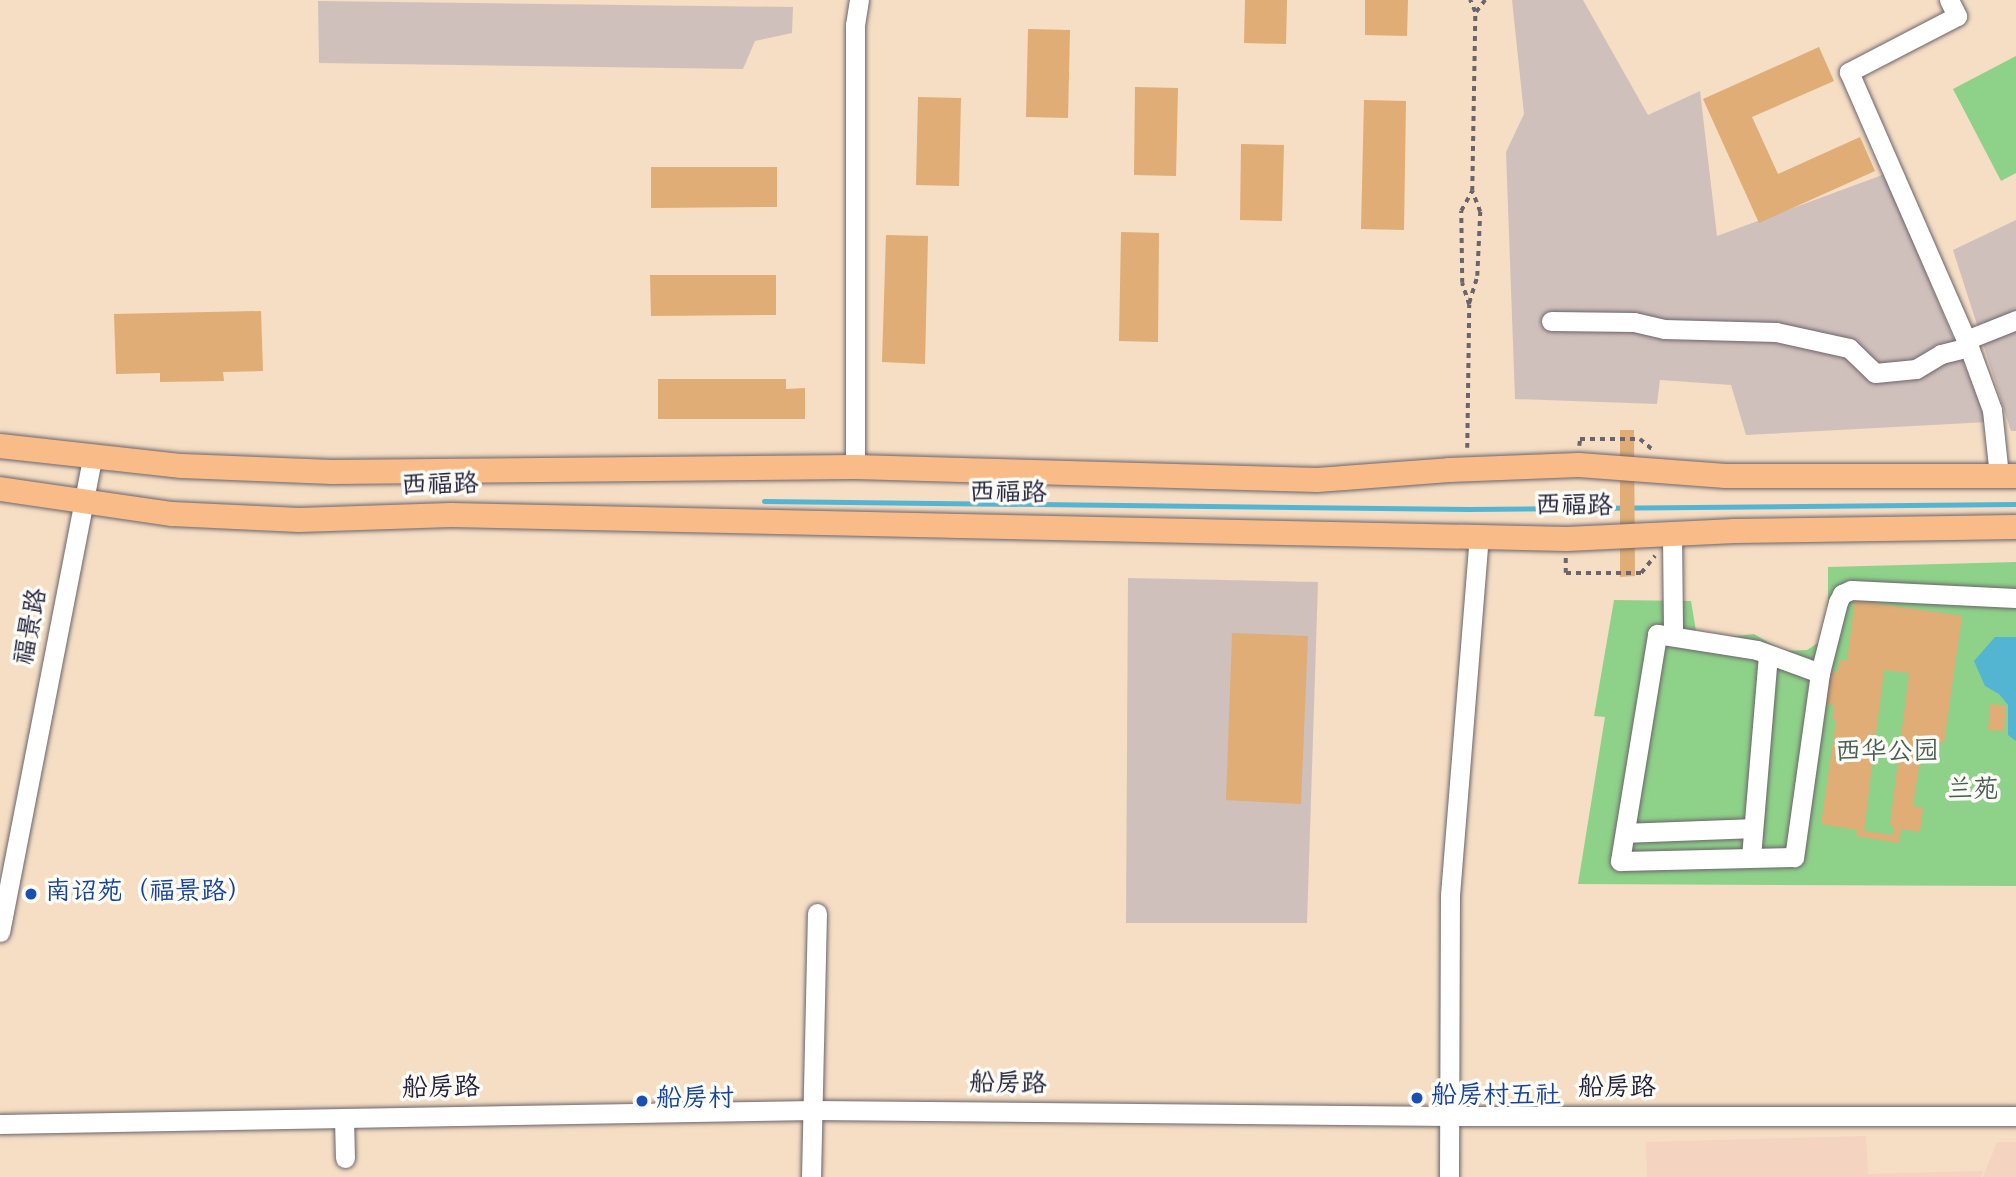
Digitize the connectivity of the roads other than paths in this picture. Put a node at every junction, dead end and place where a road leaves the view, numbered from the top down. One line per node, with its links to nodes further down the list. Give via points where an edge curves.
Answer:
1 (859, 0): 8 (street, via 855,24)
2 (1949, 0): 5 (street, via 1957,16 1849,72)
3 (2016, 320): 5 (street)
4 (1551, 321): 5 (street, via 1776,332 1849,348 1875,373 1916,369)
5 (1967, 344): 9 (street, via 1992,410)
6 (0, 446): 7 (main road, 西福路)
7 (93, 455): 8 (main road, 西福路, via 182,466 332,472); 11 (street, 福景路)
8 (856, 467): 9 (main road, 西福路, via 1317,480 1579,465 1726,475)
9 (2007, 476)
10 (0, 489): 11 (main road, 西福路)
11 (84, 503): 14 (main road, 西福路, via 172,514 299,520 451,515); 23 (street, 福景路)
12 (2016, 527): 13 (main road, 西福路)
13 (1672, 534): 14 (main road, 西福路, via 1616,539); 16 (street)
14 (1479, 535): 25 (street, via 1450,895)
15 (2015, 603): 18 (street, via 1851,590 1838,602)
16 (1672, 635): 17 (street, via 1697,643 1757,650); 20 (street, via 1657,634)
17 (1768, 656): 18 (street); 19 (street)
18 (1820, 673): 21 (street, via 1794,857)
19 (1753, 828): 20 (street); 21 (street)
20 (1625, 833): 21 (street, via 1620,861)
21 (1751, 857)
22 (817, 913): 24 (street)
23 (0, 932)
24 (814, 1110): 25 (street, 船房路); 27 (street, 船房路); 30 (street)
25 (1448, 1116): 26 (street, 船房路); 31 (street)
26 (2016, 1116)
27 (344, 1118): 28 (street, 船房路); 29 (street)
28 (0, 1124)
29 (345, 1158)
30 (811, 1177)
31 (1448, 1177)

